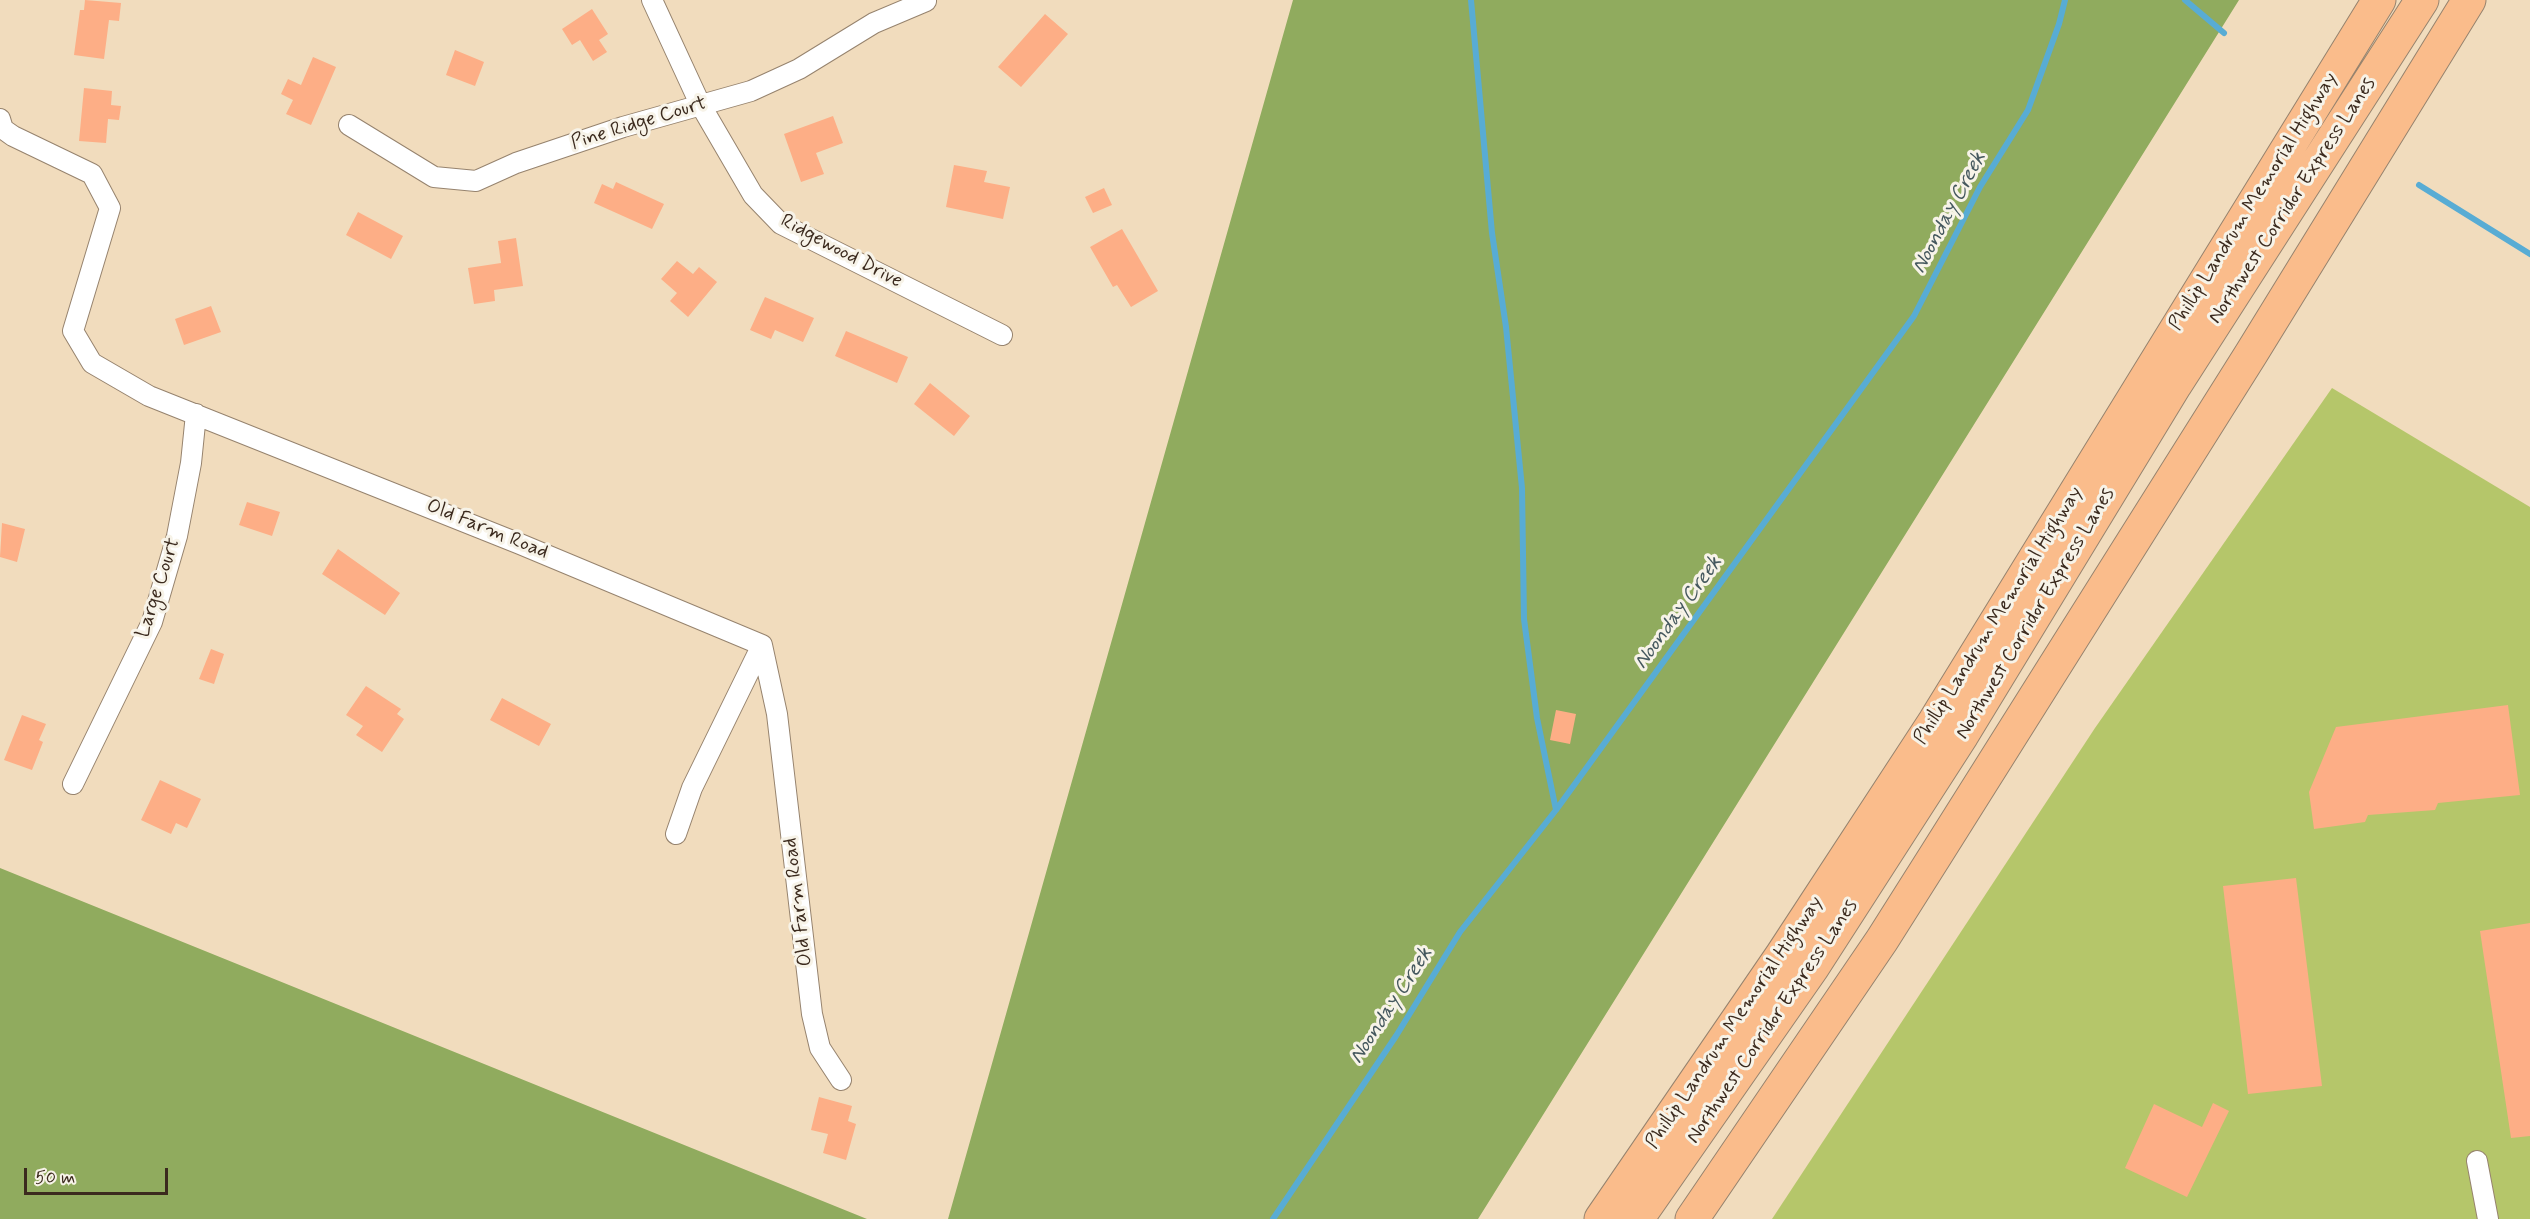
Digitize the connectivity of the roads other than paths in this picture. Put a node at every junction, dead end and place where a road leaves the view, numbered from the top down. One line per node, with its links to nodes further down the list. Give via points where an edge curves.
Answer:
1 (652, 0): 6 (street, Ridgewood Drive)
2 (2379, 0): 16 (highway, Phillip Landrum Memorial Highway, via 1929,731)
3 (2422, 0): 17 (highway, Northwest Corridor Express Lanes, via 2175,385 1962,735 1812,968)
4 (2469, 0): 18 (highway, via 1931,863)
5 (926, 2): 6 (street, Pine Ridge Court, via 874,23 799,69 751,91)
6 (700, 104): 8 (street, Pine Ridge Court, via 516,163 476,181 434,177); 9 (street, Ridgewood Drive, via 753,195 781,224)
7 (0, 119): 10 (street, Old Farm Road, via 3,129 13,136 92,174 111,208 73,331 92,363 149,396)
8 (349, 125)
9 (1002, 335)
10 (196, 414): 11 (street, Old Farm Road); 12 (street, Large Court, via 177,536 152,622)
11 (762, 645): 13 (street, via 692,788); 14 (street, Old Farm Road, via 777,714 812,1014 820,1048)
12 (73, 784)
13 (676, 834)
14 (841, 1080)
15 (2477, 1161): 19 (street)
16 (1601, 1219)
17 (1637, 1219)
18 (1692, 1219)
19 (2488, 1219)

